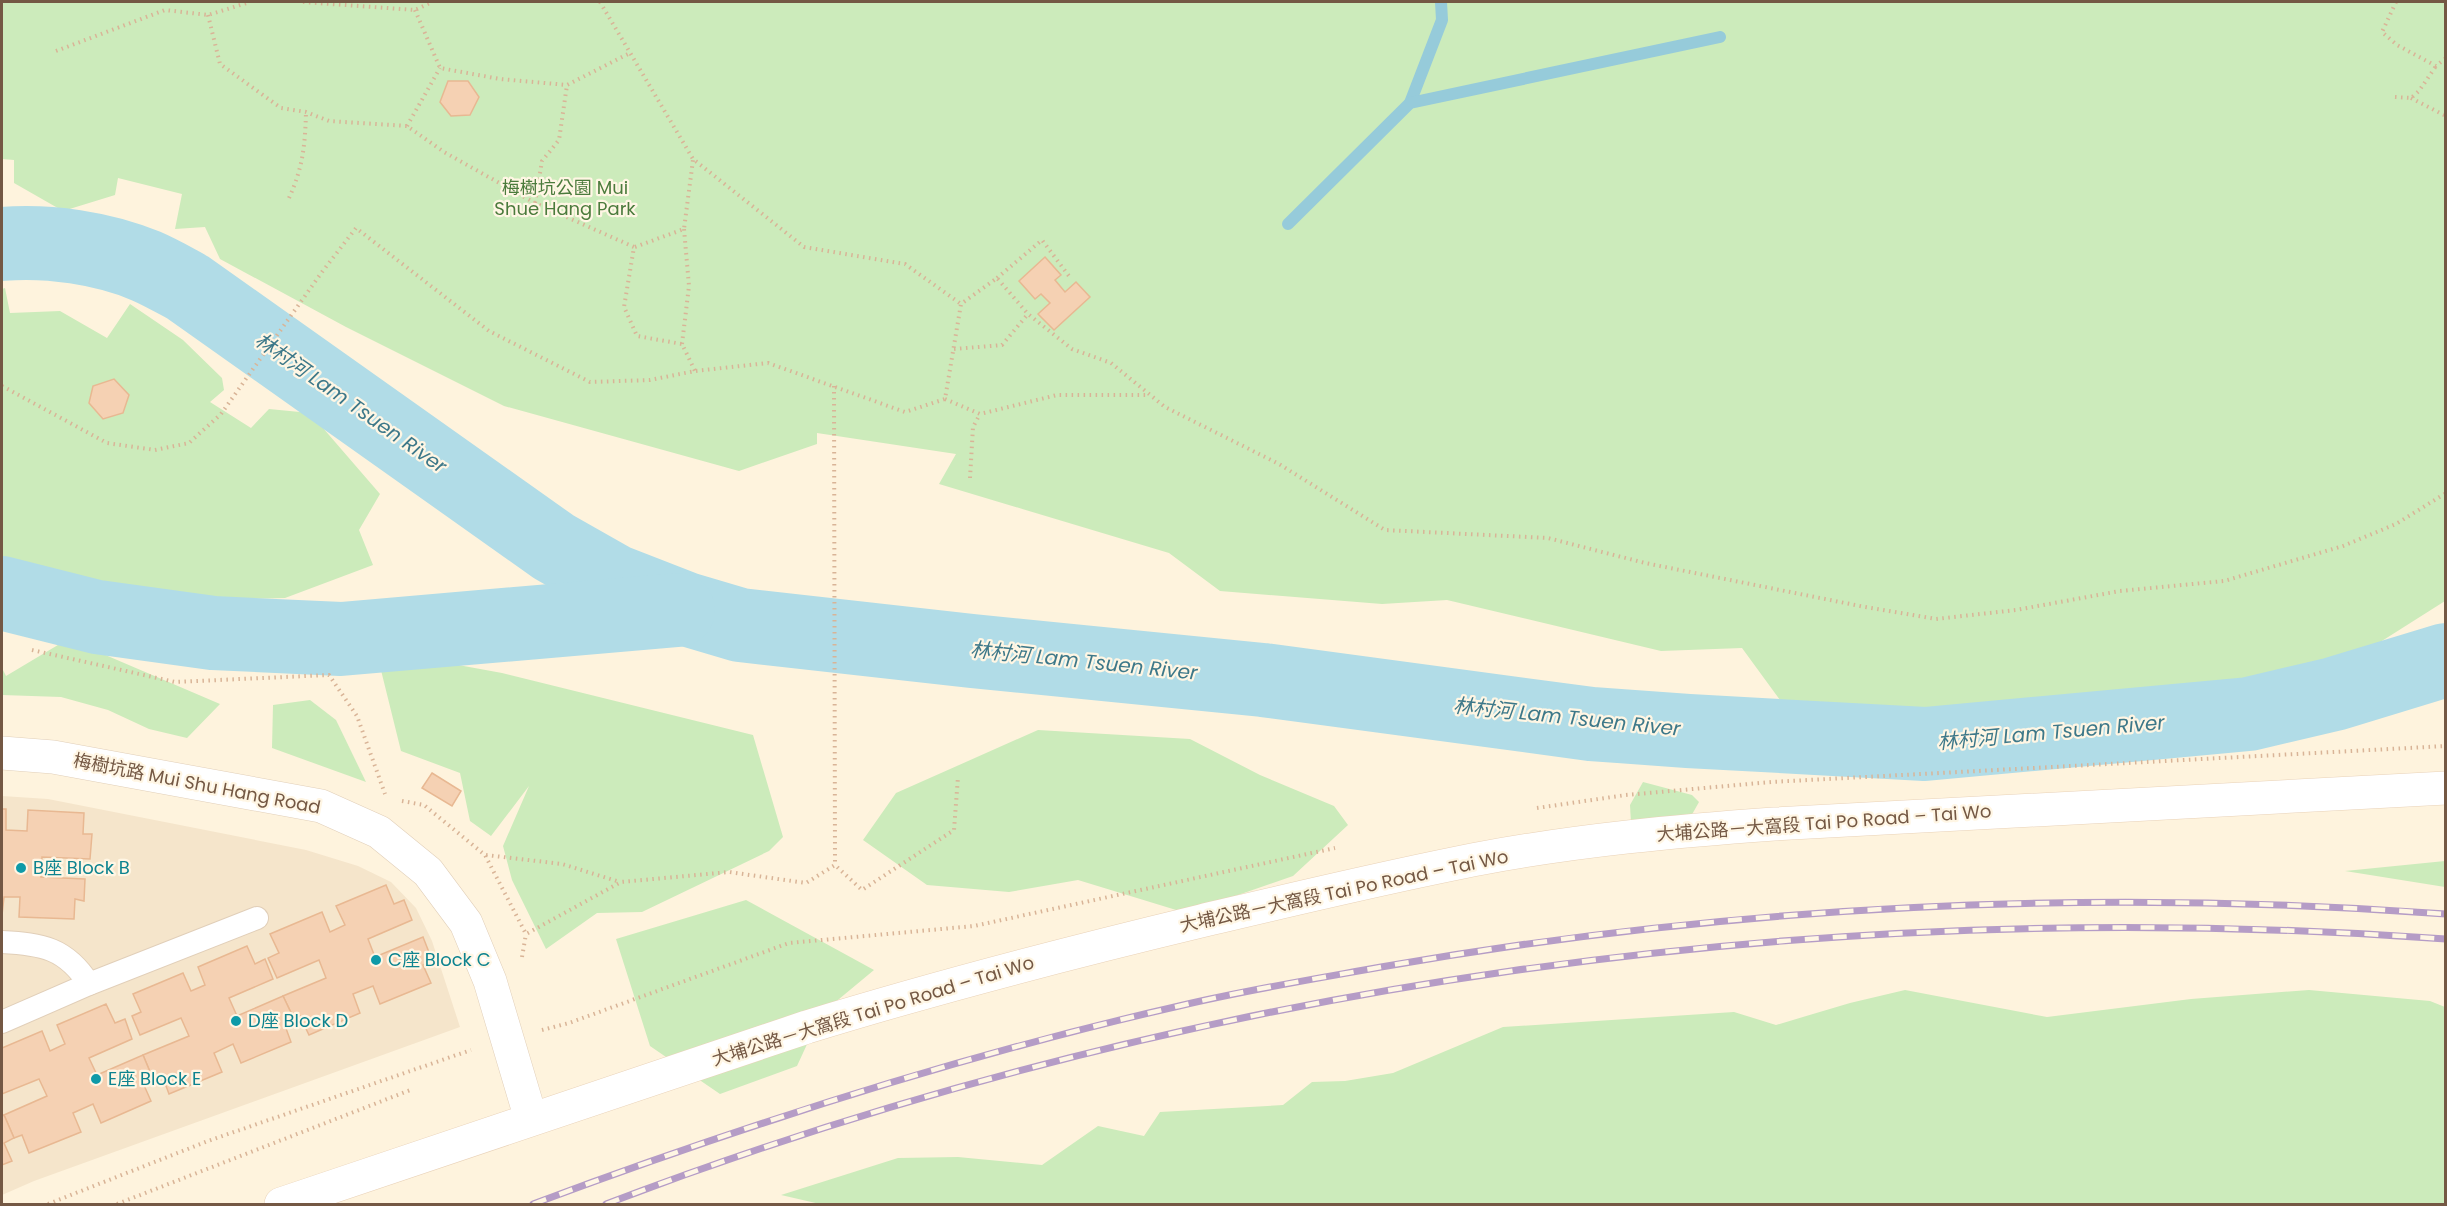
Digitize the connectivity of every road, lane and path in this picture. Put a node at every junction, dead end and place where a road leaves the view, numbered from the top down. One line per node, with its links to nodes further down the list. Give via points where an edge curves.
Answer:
1 (250, 2): 7 (path)
2 (303, 2): 6 (path)
3 (432, 2): 6 (path)
4 (600, 2): 9 (path)
5 (2397, 2): 11 (path, via 2382,32 2397,45)
6 (415, 10): 12 (path)
7 (208, 15): 8 (path, via 165,10); 16 (path, via 220,64 281,108)
8 (56, 51)
9 (630, 53): 13 (path); 19 (path)
10 (2445, 58): 11 (path)
11 (2436, 66): 15 (path)
12 (440, 68): 13 (path); 18 (path)
13 (567, 85): 21 (path, via 559,140 543,161)
14 (2396, 97): 15 (path)
15 (2411, 98): 17 (path)
16 (306, 112): 18 (path, via 329,121); 20 (path, via 300,175)
17 (2445, 116)
18 (407, 126): 21 (path, via 444,152)
19 (693, 159): 22 (path); 26 (path, via 804,247 905,264)
20 (289, 198)
21 (535, 203): 23 (path)
22 (684, 229): 23 (path); 28 (path, via 689,286)
23 (634, 247): 28 (path, via 624,307 637,336)
24 (1069, 276): 25 (path, via 1042,240)
25 (998, 278): 26 (path); 27 (path)
26 (961, 304): 29 (path)
27 (1028, 314): 29 (path, via 1002,345); 33 (path, via 1072,349 1111,363)
28 (682, 344): 30 (path)
29 (954, 349): 34 (path)
30 (695, 371): 31 (path, via 650,381 590,382 489,331 356,228 221,414 189,443 155,450 107,443); 32 (path, via 768,363)
31 (2, 386)
32 (834, 386): 34 (path, via 905,412); 45 (path)
33 (1149, 395): 35 (path, via 1057,395); 37 (path, via 1165,408 1279,464 1385,530 1548,538 1645,563 1936,619 2016,610 2120,591 2224,581 2343,546 2396,524)
34 (945, 399): 35 (path)
35 (980, 414): 36 (path, via 973,427)
36 (970, 478)
37 (2445, 493)
38 (32, 650): 42 (path, via 175,682 329,675 357,716 386,797)
39 (2, 753): 53 (main road, 梅樹坑路 Mui Shu Hang Road, via 53,757 321,806 379,832 428,872 466,923 490,981)
40 (958, 777): 45 (path, via 954,830 862,890)
41 (2445, 788): 53 (main road, 大埔公路－大窩段 Tai Po Road – Tai Wo, via 1774,824 1588,842 1482,858 1035,961 818,1024)
42 (374, 795)
43 (395, 799): 44 (path, via 424,805)
44 (486, 855): 46 (path, via 562,864); 46 (path, via 526,934)
45 (835, 865): 46 (path, via 806,883 729,872)
46 (621, 882)
47 (257, 918): 49 (lane)
48 (2, 942): 49 (lane, via 49,948 79,969)
49 (89, 984): 50 (lane)
50 (2, 1022)
51 (463, 1052): 54 (path, via 208,1141)
52 (413, 1089): 55 (path)
53 (531, 1119): 56 (main road, 大埔公路－大窩段 Tai Po Road – Tai Wo)
54 (48, 1204)
55 (117, 1204)
56 (281, 1204)

